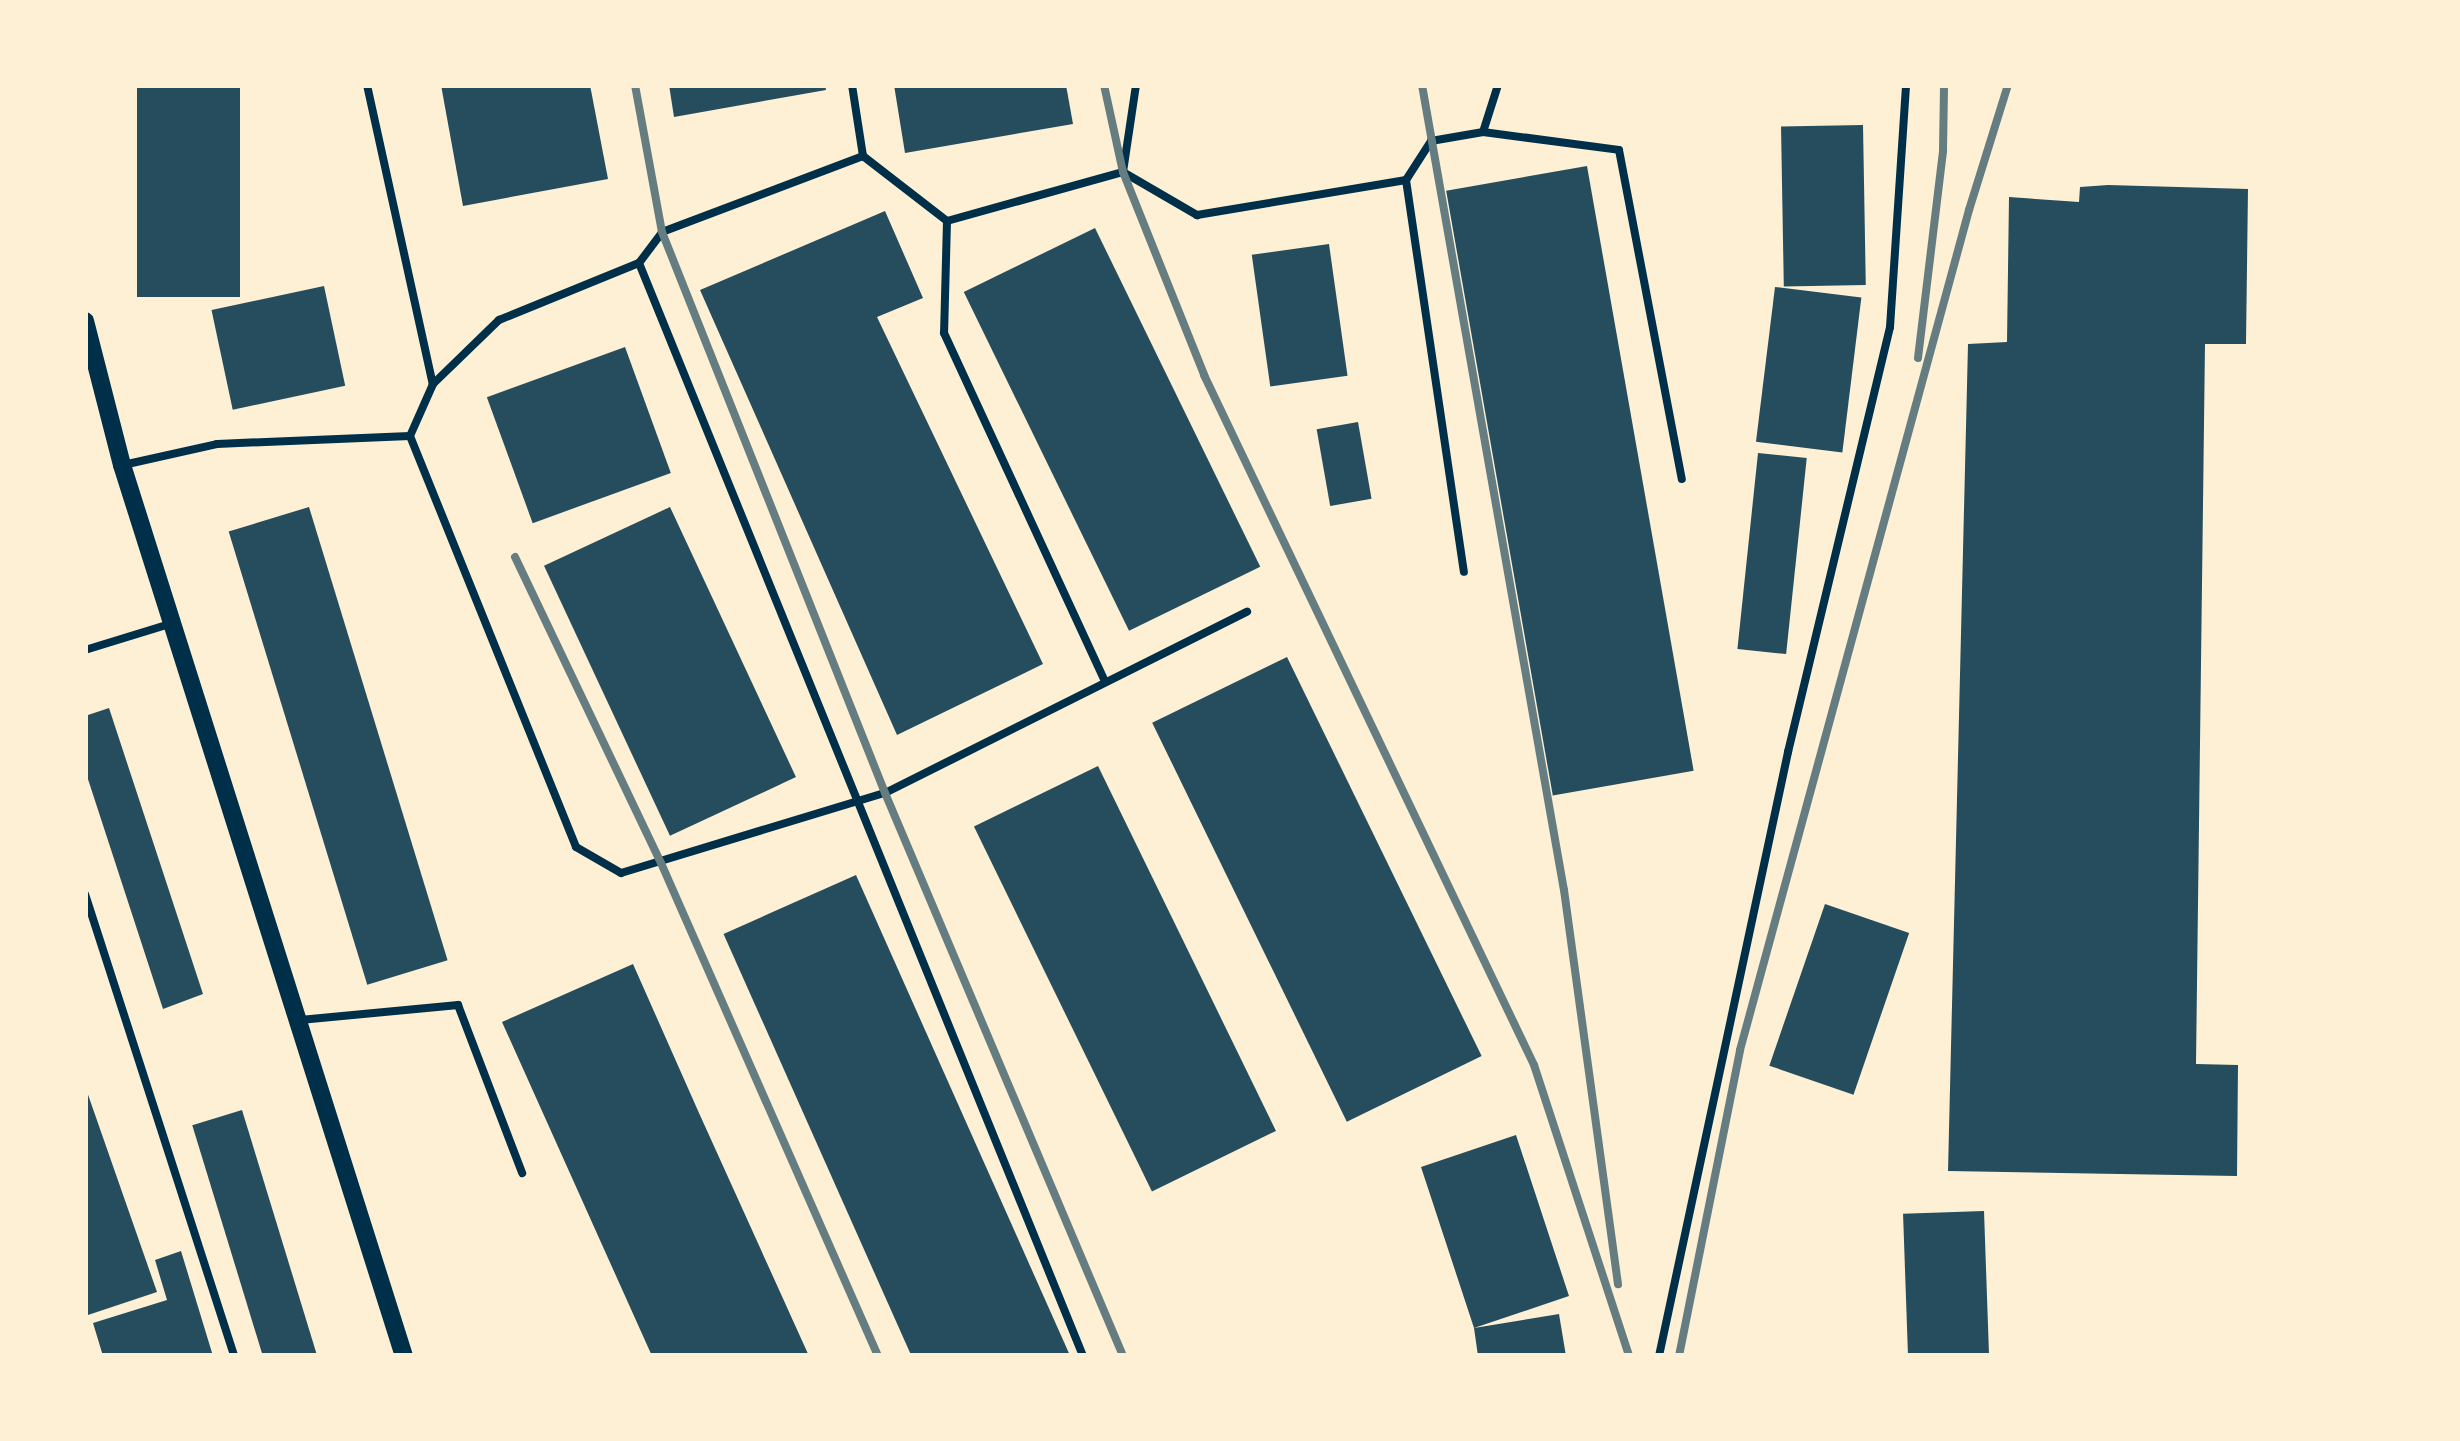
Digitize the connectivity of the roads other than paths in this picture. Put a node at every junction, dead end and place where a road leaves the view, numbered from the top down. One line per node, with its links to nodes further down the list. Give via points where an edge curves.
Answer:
1 (368, 85): 14 (lane)
2 (852, 85): 7 (lane)
3 (1136, 85): 8 (lane)
4 (1498, 85): 6 (lane)
5 (1906, 85): 30 (lane, via 1890,326 1788,752)
6 (1483, 132): 9 (lane, via 1431,140); 17 (lane, via 1619,150)
7 (863, 156): 10 (lane); 11 (lane, via 662,232)
8 (1123, 172): 9 (lane, via 1198,214); 10 (lane)
9 (1406, 180): 18 (lane)
10 (947, 221): 22 (lane, via 944,333)
11 (640, 263): 14 (lane, via 499,320); 23 (lane)
12 (85, 321): 13 (street)
13 (87, 342): 16 (street)
14 (434, 384): 15 (lane)
15 (410, 436): 16 (lane, via 217,444); 23 (lane, via 576,847 621,872)
16 (122, 465): 20 (street)
17 (1682, 478)
18 (1464, 572)
19 (1247, 612): 22 (lane)
20 (173, 623): 21 (lane); 25 (street)
21 (85, 650)
22 (1105, 682): 23 (lane)
23 (858, 803): 29 (lane)
24 (85, 894): 27 (lane)
25 (295, 1021): 26 (lane, via 458,1005); 28 (street)
26 (522, 1173)
27 (234, 1356)
28 (404, 1356)
29 (1083, 1356)
30 (1660, 1356)

